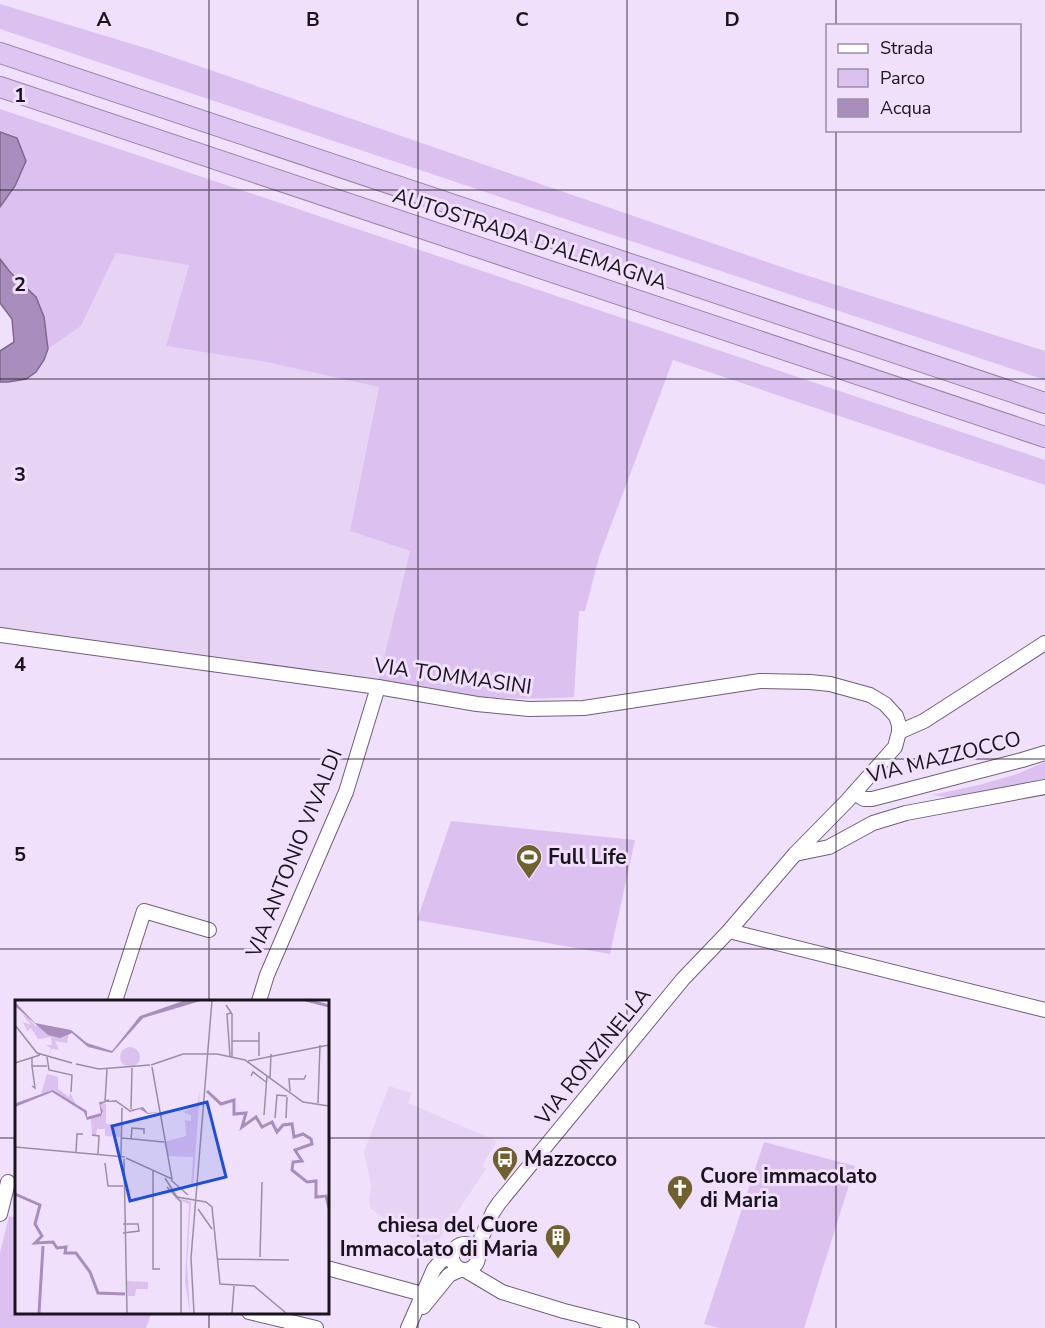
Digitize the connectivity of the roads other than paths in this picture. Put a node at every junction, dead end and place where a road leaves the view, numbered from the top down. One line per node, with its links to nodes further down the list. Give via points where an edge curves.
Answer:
1 (0, 53): 3 (highway, AUTOSTRADA D'ALEMAGNA)
2 (0, 87): 4 (highway, AUTOSTRADA D'ALEMAGNA)
3 (1045, 403)
4 (1045, 437)
5 (0, 635): 7 (street, VIA TOMMASINI)
6 (1045, 643): 8 (street, via 924,721)
7 (378, 687): 8 (street, VIA TOMMASINI, via 529,709 584,708 760,681 810,682 870,695 896,716); 16 (street, VIA ANTONIO VIVALDI, via 346,792)
8 (899, 732): 11 (street, VIA RONZINELLA, via 895,747)
9 (1045, 753): 11 (street, VIA MAZZOCCO, via 872,799)
10 (1045, 787): 12 (street, via 906,813 873,823 829,847)
11 (854, 793): 12 (street, VIA RONZINELLA)
12 (795, 854): 14 (street, VIA RONZINELLA)
13 (209, 930): 15 (street, via 144,910)
14 (729, 931): 17 (street); 19 (street, VIA RONZINELLA, via 683,979)
15 (115, 1000)
16 (259, 1000)
17 (1045, 1010)
18 (8, 1182): 20 (street)
19 (493, 1212): 21 (street, VIA RONZINELLA); 23 (street, VIA RONZINELLA)
20 (0, 1214)
21 (464, 1244): 22 (street, VIA RONZINELLA, via 456,1246); 23 (street, via 471,1245)
22 (452, 1254): 25 (street, via 452,1262); 26 (street, VIA RONZINELLA, via 439,1275); 28 (street, VIA RONZINELLA, via 434,1269)
23 (477, 1255): 25 (street, VIA RONZINELLA, via 473,1268); 27 (street)
24 (328, 1268): 28 (street)
25 (463, 1270): 26 (street, VIA RONZINELLA, via 449,1275); 27 (street)
26 (442, 1284): 30 (street, VIA RONZINELLA)
27 (496, 1290): 32 (street)
28 (423, 1296): 30 (street, VIA RONZINELLA)
29 (257, 1313): 31 (street)
30 (410, 1324)
31 (316, 1328)
32 (632, 1328)

